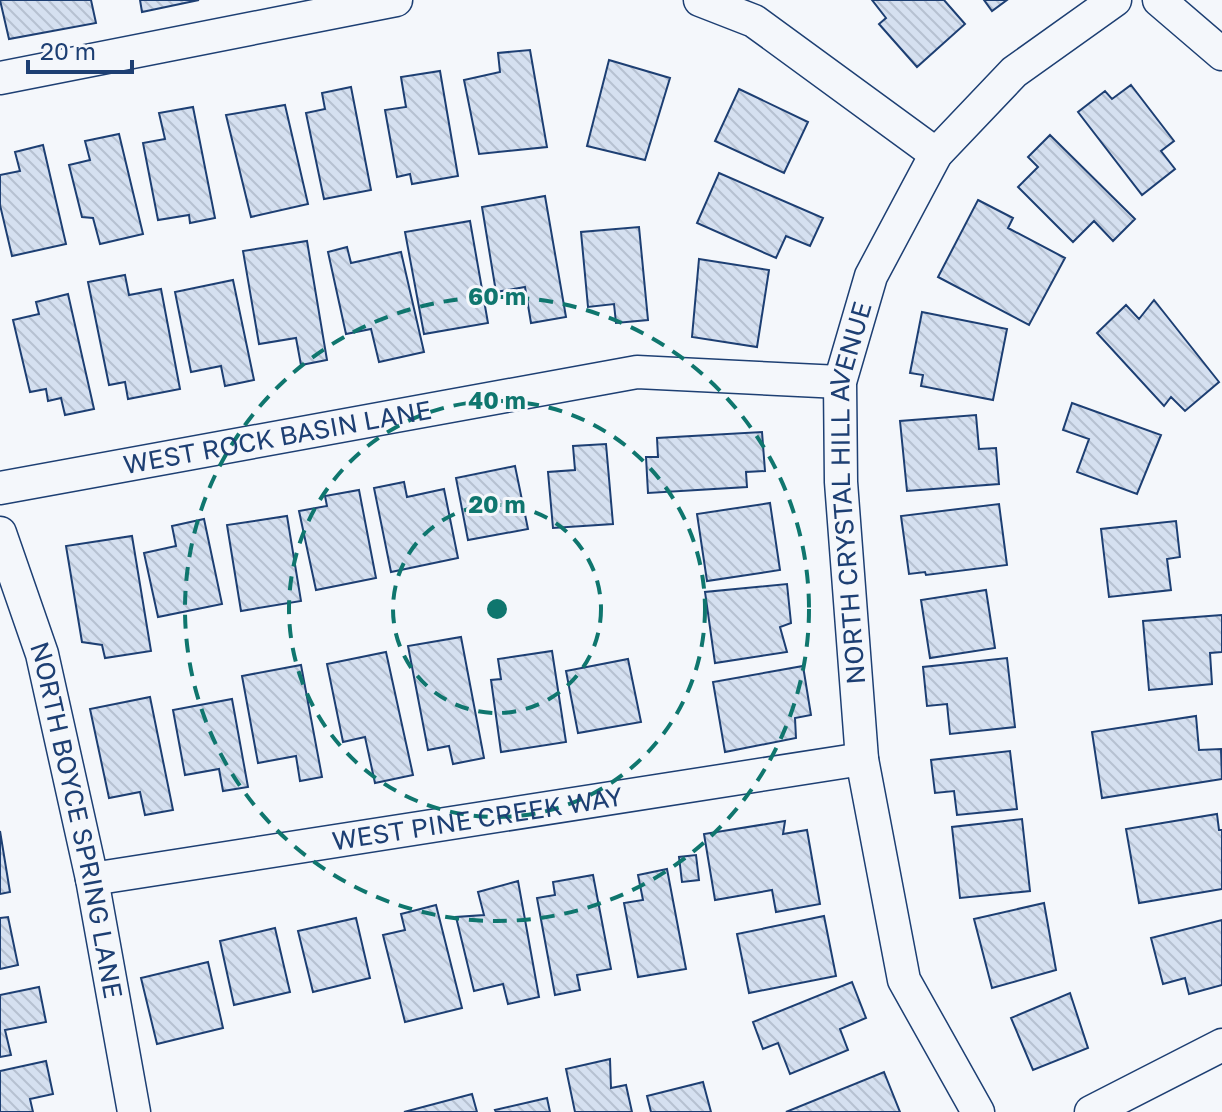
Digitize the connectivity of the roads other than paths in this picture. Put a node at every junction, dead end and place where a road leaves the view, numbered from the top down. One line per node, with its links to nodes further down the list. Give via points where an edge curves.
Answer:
1 (396, 0): 5 (street)
2 (700, 0): 8 (street, via 754,21)
3 (1115, 0): 8 (street, NORTH CRYSTAL HILL AVENUE, via 1014,72)
4 (1159, 0): 6 (street)
5 (323, 7): 7 (street)
6 (1222, 54)
7 (0, 78)
8 (936, 154): 9 (street, NORTH CRYSTAL HILL AVENUE, via 871,276)
9 (840, 382): 10 (street, WEST ROCK BASIN LANE, via 637,372); 12 (street, NORTH CRYSTAL HILL AVENUE, via 841,482)
10 (0, 488)
11 (0, 533): 13 (street, NORTH BOYCE SPRING LANE, via 42,654)
12 (862, 759): 13 (street, WEST PINE CREEK WAY); 16 (street, NORTH CRYSTAL HILL AVENUE, via 904,980)
13 (92, 879): 15 (street, NORTH BOYCE SPRING LANE)
14 (1222, 1045): 17 (street)
15 (134, 1112)
16 (978, 1112)
17 (1091, 1112)

